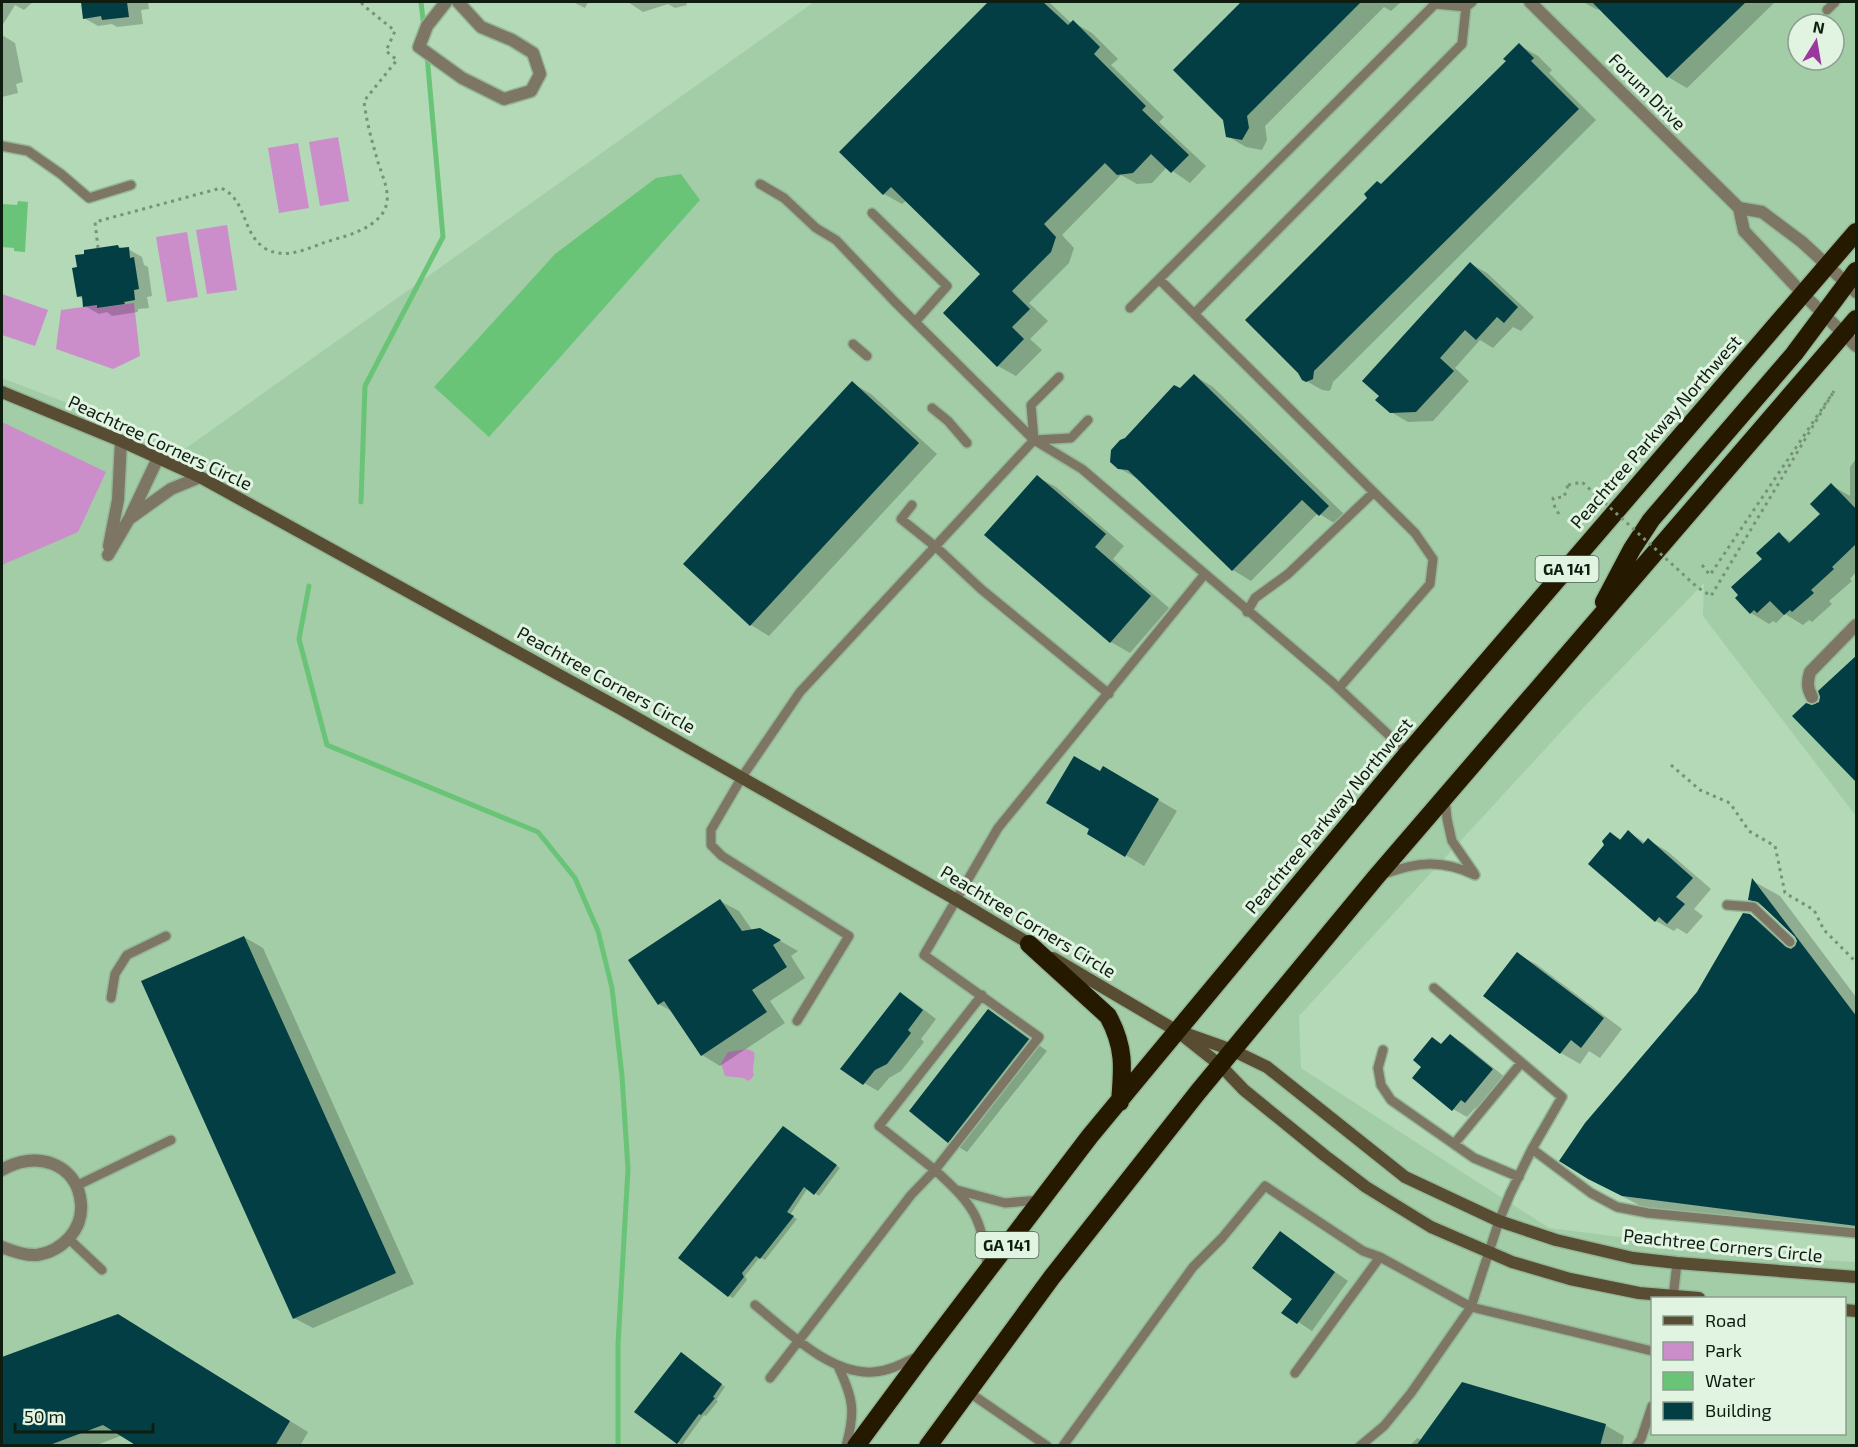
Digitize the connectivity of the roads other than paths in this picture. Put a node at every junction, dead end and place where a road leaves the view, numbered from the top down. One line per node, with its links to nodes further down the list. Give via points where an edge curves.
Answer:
1 (446, 2): 2 (street, via 427,26 419,47 462,78 504,99 531,91 540,74 532,53 481,27)
2 (458, 2)
3 (1530, 2): 10 (street, Forum Drive)
4 (1835, 2): 6 (lane)
5 (1469, 4): 14 (lane, via 1435,4); 18 (lane, via 1462,44)
6 (1827, 10)
7 (2, 146): 9 (lane, via 28,151 89,198)
8 (760, 184): 21 (lane, via 836,240)
9 (131, 185)
10 (1739, 208): 13 (street, Forum Drive, via 1762,212); 16 (street, Forum Drive, via 1744,231)
11 (872, 213): 21 (lane, via 947,286)
12 (1857, 232): 13 (highway, Peachtree Parkway Northwest / GA 141)
13 (1828, 265): 15 (street, Forum Drive); 16 (highway, Peachtree Parkway Northwest / GA 141)
14 (1159, 279): 17 (lane); 18 (lane)
15 (1853, 282): 19 (highway)
16 (1803, 294): 19 (street, Forum Drive); 45 (highway, Peachtree Parkway Northwest / GA 141)
17 (1130, 308)
18 (1194, 314): 34 (lane)
19 (1824, 315): 22 (street, Forum Drive); 40 (highway, via 1652,520 1632,549)
20 (1857, 319): 22 (highway, GA 141)
21 (916, 321): 29 (lane)
22 (1850, 340): 40 (highway, GA 141)
23 (853, 344): 24 (lane)
24 (867, 356)
25 (1059, 377): 29 (lane, via 1031,405)
26 (2, 392): 30 (street, Peachtree Corners Circle)
27 (932, 408): 31 (lane)
28 (1088, 420): 29 (lane, via 1071,438)
29 (1034, 440): 37 (lane); 38 (lane, via 1082,470)
30 (121, 441): 32 (street, Peachtree Corners Circle); 36 (street, via 118,500 108,555)
31 (967, 442)
32 (158, 458): 33 (street, Peachtree Corners Circle); 36 (street)
33 (200, 477): 36 (street, via 171,489); 46 (street, Peachtree Corners Circle)
34 (1374, 492): 39 (lane, via 1288,574 1255,598); 42 (lane, via 1415,533 1433,559 1430,584)
35 (912, 505): 37 (lane, via 901,519)
36 (129, 519)
37 (936, 547): 43 (lane, via 981,589); 46 (lane, via 800,692)
38 (1204, 575): 39 (lane); 43 (lane)
39 (1247, 612): 42 (lane)
40 (1594, 623): 47 (highway, GA 141)
41 (1857, 625): 44 (street, via 1810,672 1807,682)
42 (1339, 688): 45 (lane)
43 (1110, 694): 49 (lane, via 998,828)
44 (1812, 697)
45 (1408, 753): 58 (highway, Peachtree Parkway Northwest / GA 141)
46 (742, 777): 49 (street, Peachtree Corners Circle); 57 (lane, via 711,830 711,845 722,856 849,936)
47 (1445, 797): 48 (highway, GA 141); 48 (lane, via 1452,842 1475,875 1457,866 1419,863)
48 (1376, 877): 59 (highway, GA 141)
49 (955, 899): 53 (street, Peachtree Corners Circle); 55 (lane, via 924,955)
50 (1727, 904): 52 (lane, via 1753,907)
51 (166, 936): 56 (lane, via 127,955 115,974)
52 (1790, 942)
53 (1029, 944): 58 (street, Peachtree Corners Circle); 63 (highway, via 1108,1016 1122,1050)
54 (1434, 988): 61 (lane)
55 (982, 995): 68 (lane, via 879,1126); 68 (lane, via 1039,1037)
56 (111, 998)
57 (797, 1021)
58 (1177, 1031): 59 (street, Peachtree Corners Circle); 62 (street, Peachtree Corners Circle); 63 (highway, Peachtree Parkway Northwest / GA 141)
59 (1232, 1050): 62 (highway, GA 141); 73 (street, Peachtree Corners Circle, via 1267,1067 1405,1178)
60 (1383, 1050): 65 (lane, via 1378,1068 1381,1085 1391,1100)
61 (1521, 1063): 65 (lane); 66 (lane, via 1562,1097)
62 (1220, 1065): 77 (street, Peachtree Corners Circle, via 1267,1110 1366,1187 1431,1227); 92 (highway, GA 141)
63 (1120, 1102): 72 (highway, Peachtree Parkway Northwest / GA 141)
64 (171, 1140): 70 (lane)
65 (1454, 1144): 69 (lane, via 1474,1158)
66 (1532, 1149): 69 (lane); 74 (lane, via 1591,1193 1617,1207)
67 (2, 1170): 70 (street, via 30,1159 49,1162 65,1171)
68 (935, 1170): 71 (lane); 86 (lane, via 911,1195)
69 (1520, 1177): 73 (lane)
70 (76, 1186): 75 (street, via 80,1214)
71 (957, 1190): 72 (lane, via 1005,1203); 81 (lane, via 978,1220 985,1242)
72 (1043, 1199): 81 (highway, Peachtree Parkway Northwest / GA 141)
73 (1499, 1221): 77 (lane); 79 (street, Peachtree Corners Circle, via 1597,1250)
74 (1857, 1233)
75 (69, 1239): 76 (street, via 54,1250 35,1255); 80 (lane)
76 (2, 1247)
77 (1490, 1253): 83 (street, Peachtree Corners Circle, via 1570,1280); 85 (lane)
78 (1380, 1257): 85 (lane); 90 (lane); 97 (lane, via 1363,1251 1265,1186 1193,1267)
79 (1677, 1263): 82 (street, Peachtree Corners Circle); 83 (lane)
80 (102, 1270)
81 (987, 1271): 88 (highway, Peachtree Parkway Northwest / GA 141)
82 (1857, 1276)
83 (1673, 1297)
84 (755, 1305): 86 (lane)
85 (1471, 1307): 87 (lane); 98 (lane, via 1411,1393 1384,1426)
86 (798, 1340): 89 (lane); 91 (lane)
87 (1651, 1352)
88 (924, 1353): 89 (lane, via 884,1371); 94 (highway, Peachtree Parkway Northwest / GA 141)
89 (838, 1366): 94 (lane, via 849,1390)
90 (1295, 1373)
91 (770, 1378)
92 (967, 1391): 95 (highway, GA 141); 96 (lane)
93 (1651, 1412): 99 (lane)
94 (856, 1444)
95 (928, 1446)
96 (1047, 1446)
97 (1062, 1446)
98 (1360, 1446)
99 (1636, 1446)

